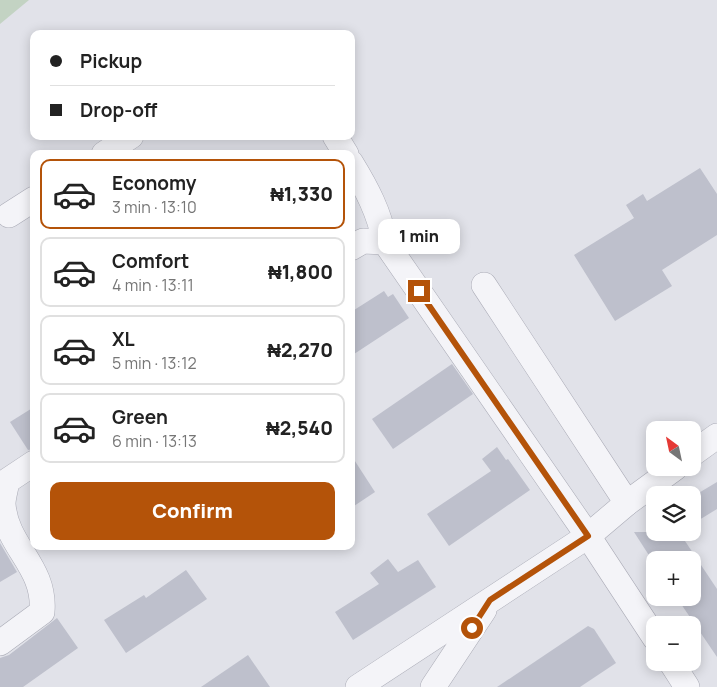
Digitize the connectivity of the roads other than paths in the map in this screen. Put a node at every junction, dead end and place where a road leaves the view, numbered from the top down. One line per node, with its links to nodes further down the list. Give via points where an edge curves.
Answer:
1 (125, 140): 2 (street)
2 (110, 150)
3 (355, 169): 6 (street, via 374,202)
4 (30, 202): 5 (street)
5 (9, 215)
6 (385, 242): 7 (street, via 363,241); 14 (street)
7 (355, 246)
8 (484, 285): 13 (street)
9 (717, 436): 10 (street)
10 (701, 448)
11 (30, 466): 17 (street, via 7,481 3,503 10,532 38,578 43,596 42,612)
12 (664, 476): 13 (street)
13 (627, 503): 14 (street)
14 (588, 536): 15 (street); 16 (street)
15 (490, 600): 19 (street); 20 (street)
16 (646, 624)
17 (0, 642)
18 (677, 671): 21 (street)
19 (358, 687)
20 (433, 687)
21 (687, 687)

